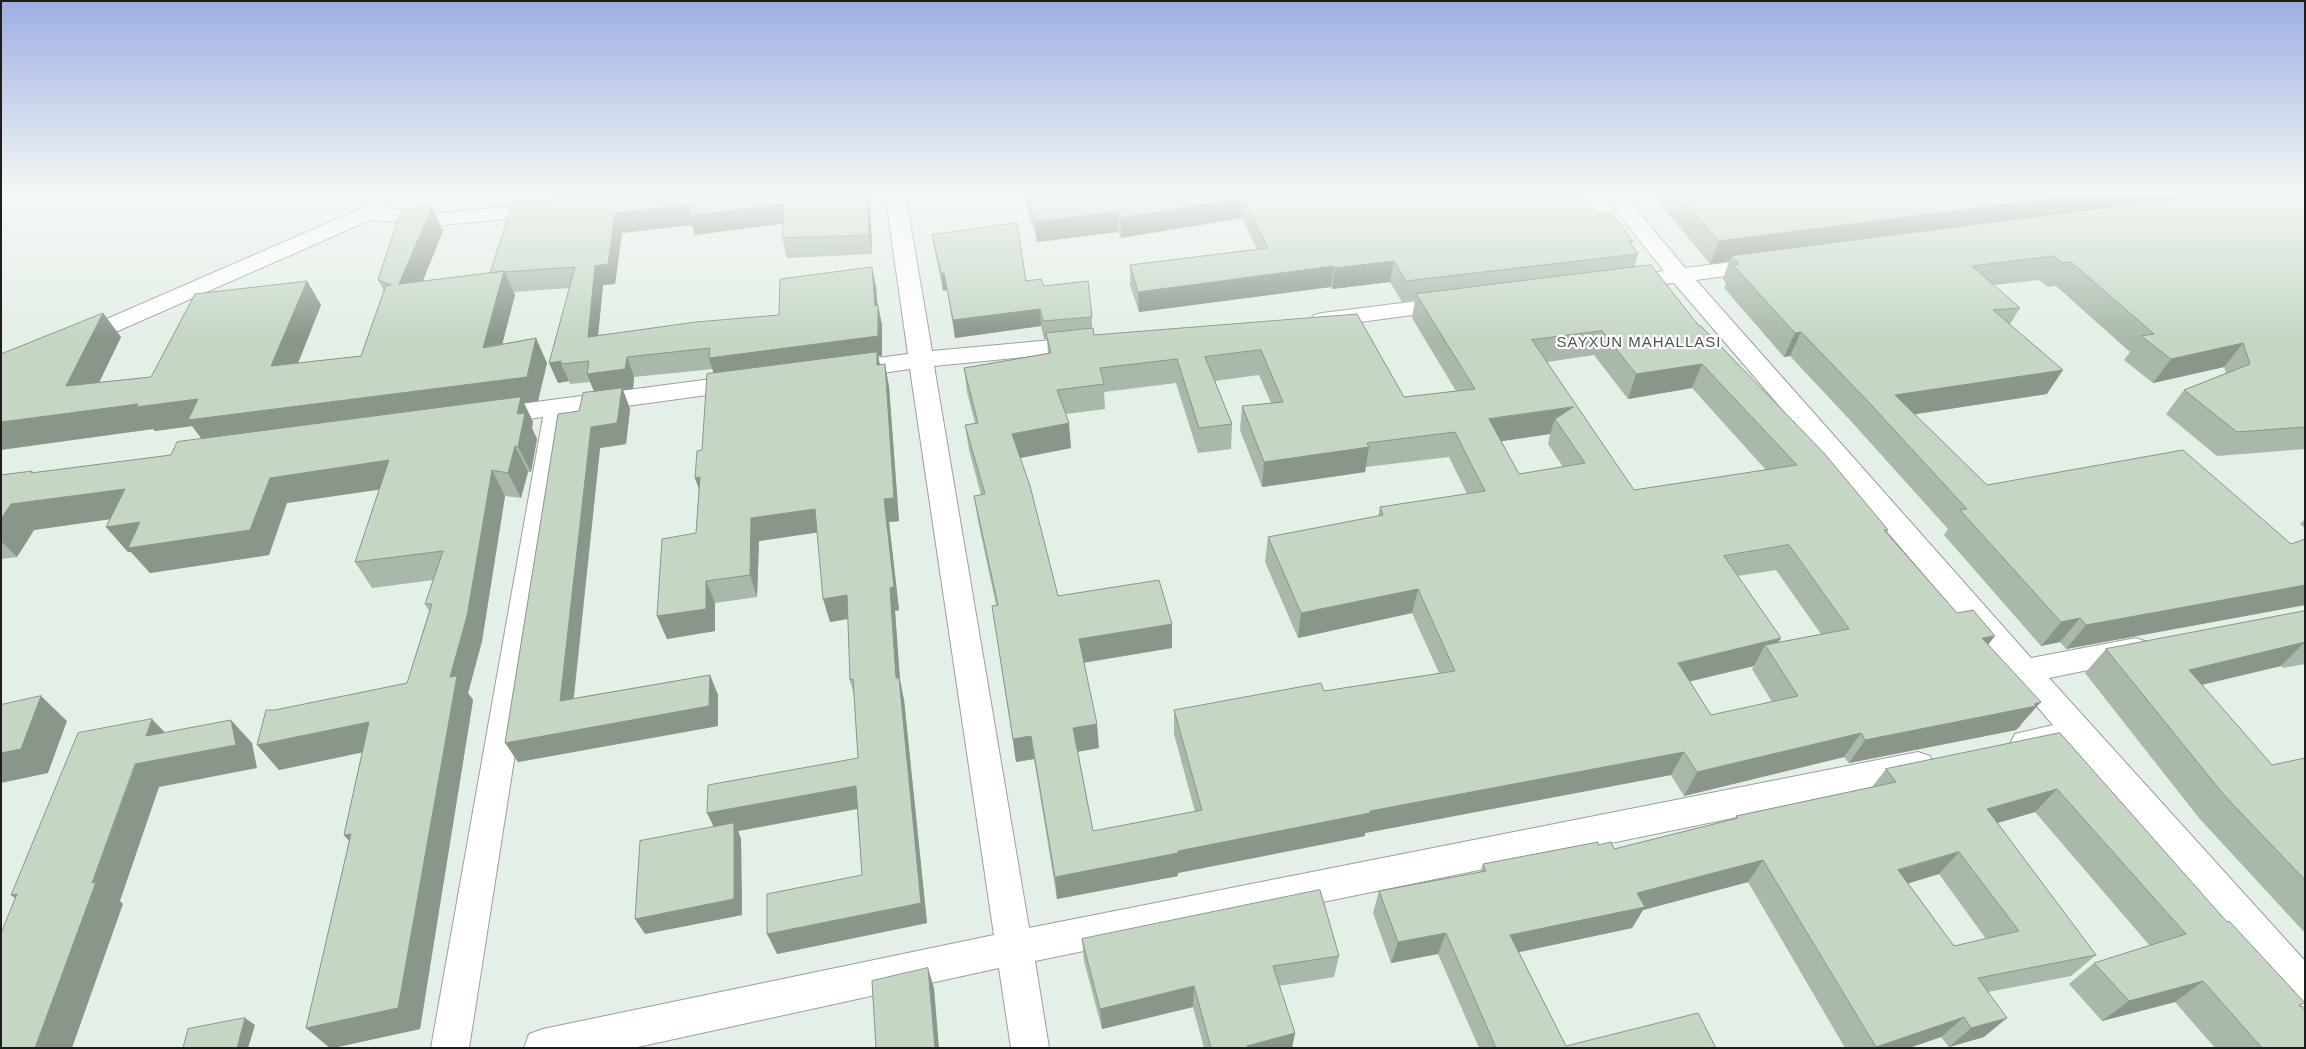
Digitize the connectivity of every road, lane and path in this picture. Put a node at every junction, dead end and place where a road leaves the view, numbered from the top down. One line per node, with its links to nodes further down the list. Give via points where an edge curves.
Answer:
1 (301, 242): 10 (street)
2 (903, 242): 11 (street)
3 (1652, 242): 5 (street)
4 (1788, 261): 5 (street)
5 (1680, 276): 6 (street); 17 (street)
6 (1602, 286)
7 (1476, 301): 8 (street)
8 (1300, 323)
9 (1105, 342): 11 (street)
10 (56, 349)
11 (921, 360): 12 (street); 21 (street)
12 (822, 373)
13 (764, 380): 14 (street)
14 (557, 407): 15 (street); 23 (street)
15 (469, 419)
16 (2160, 645): 17 (street)
17 (2024, 671): 18 (street)
18 (2079, 734): 19 (street); 22 (street)
19 (1991, 751)
20 (1952, 759): 21 (street)
21 (1013, 948): 24 (street); 25 (street)
22 (2305, 989)
23 (450, 1048)
24 (543, 1048)
25 (1030, 1048)

